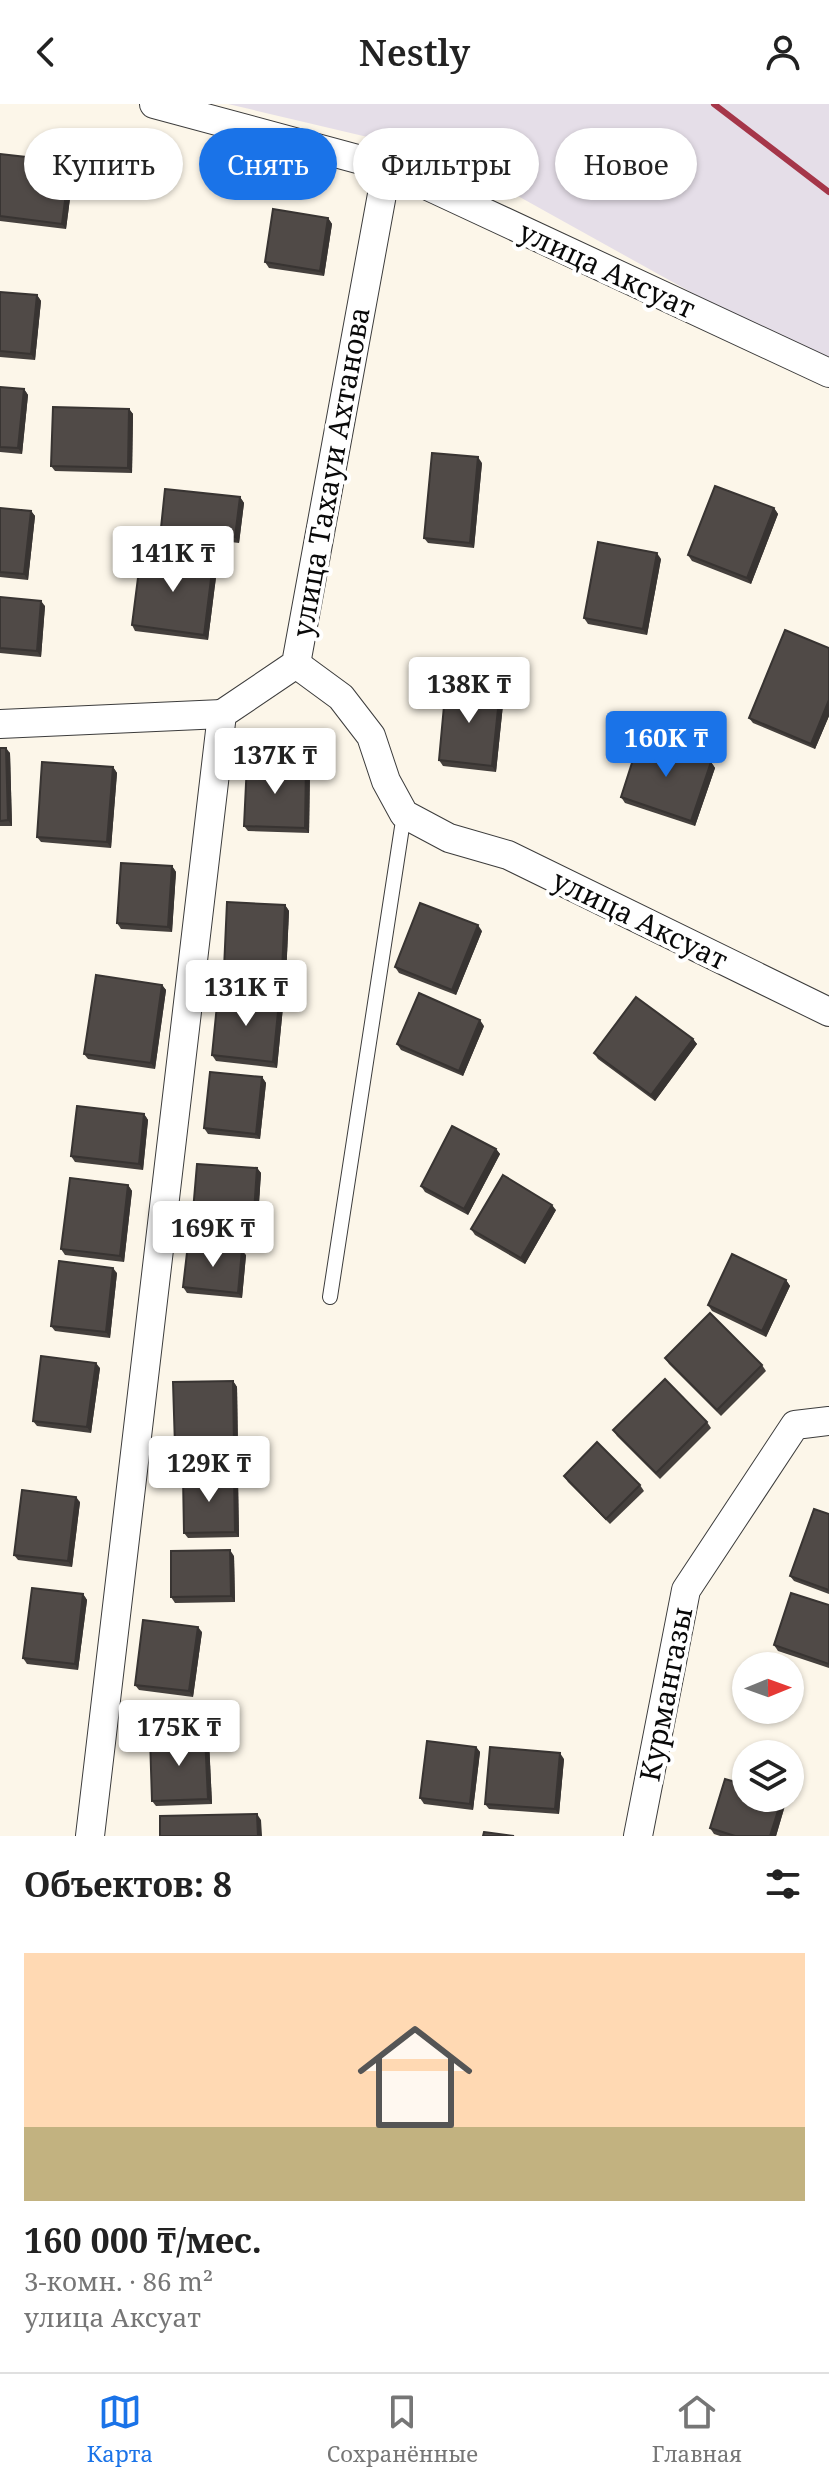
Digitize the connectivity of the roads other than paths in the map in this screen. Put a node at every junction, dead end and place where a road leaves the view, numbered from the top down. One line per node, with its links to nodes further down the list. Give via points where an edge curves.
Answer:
1 (154, 104): 2 (street, улица Аксуат)
2 (353, 158)
3 (381, 200): 6 (street, улица Тахауи Ахтанова)
4 (458, 200): 5 (street, улица Аксуат)
5 (829, 373)
6 (296, 664): 7 (street, улица Тахауи Ахтанова); 9 (street, via 341,697 371,736)
7 (222, 714): 8 (street); 13 (street)
8 (0, 724)
9 (404, 814): 10 (street, улица Аксуат, via 449,838 508,855); 11 (lane)
10 (829, 1012)
11 (330, 1297)
12 (829, 1421): 14 (street, Курмангазы, via 795,1425 686,1590)
13 (90, 1836)
14 (638, 1836)

